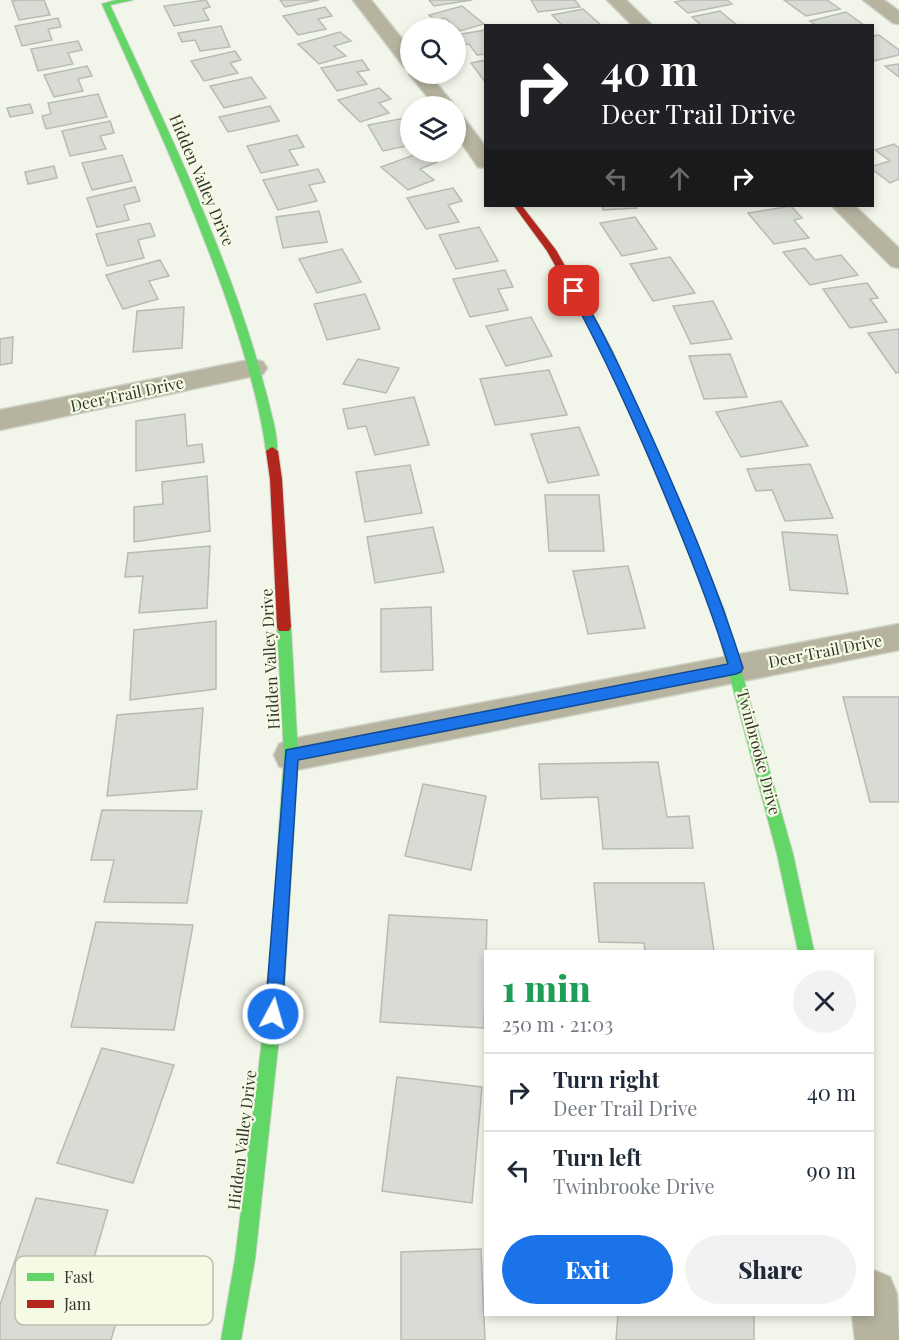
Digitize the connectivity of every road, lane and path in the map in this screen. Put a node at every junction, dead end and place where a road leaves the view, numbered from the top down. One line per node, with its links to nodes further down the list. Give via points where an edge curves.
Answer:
1 (129, 0): 15 (street, Hidden Valley Drive, via 106,4 194,198 230,289)
2 (362, 0): 7 (street)
3 (616, 0): 6 (street)
4 (872, 0): 5 (street)
5 (899, 19)
6 (642, 24)
7 (400, 49)
8 (427, 84): 9 (street)
9 (437, 96)
10 (466, 135): 11 (street)
11 (484, 159)
12 (519, 207): 18 (street, Twinbrooke Drive, via 551,250 608,352 714,598)
13 (844, 207): 14 (street)
14 (899, 261)
15 (254, 368): 16 (street, Deer Trail Drive); 19 (street, Hidden Valley Drive, via 269,426 276,479)
16 (0, 420)
17 (899, 637): 18 (street, Deer Trail Drive)
18 (736, 668): 19 (street, Deer Trail Drive); 20 (street, Twinbrooke Drive)
19 (291, 754): 22 (street, Hidden Valley Drive, via 276,992 245,1259)
20 (806, 950)
21 (874, 1302): 23 (street)
22 (231, 1340)
23 (879, 1340)

